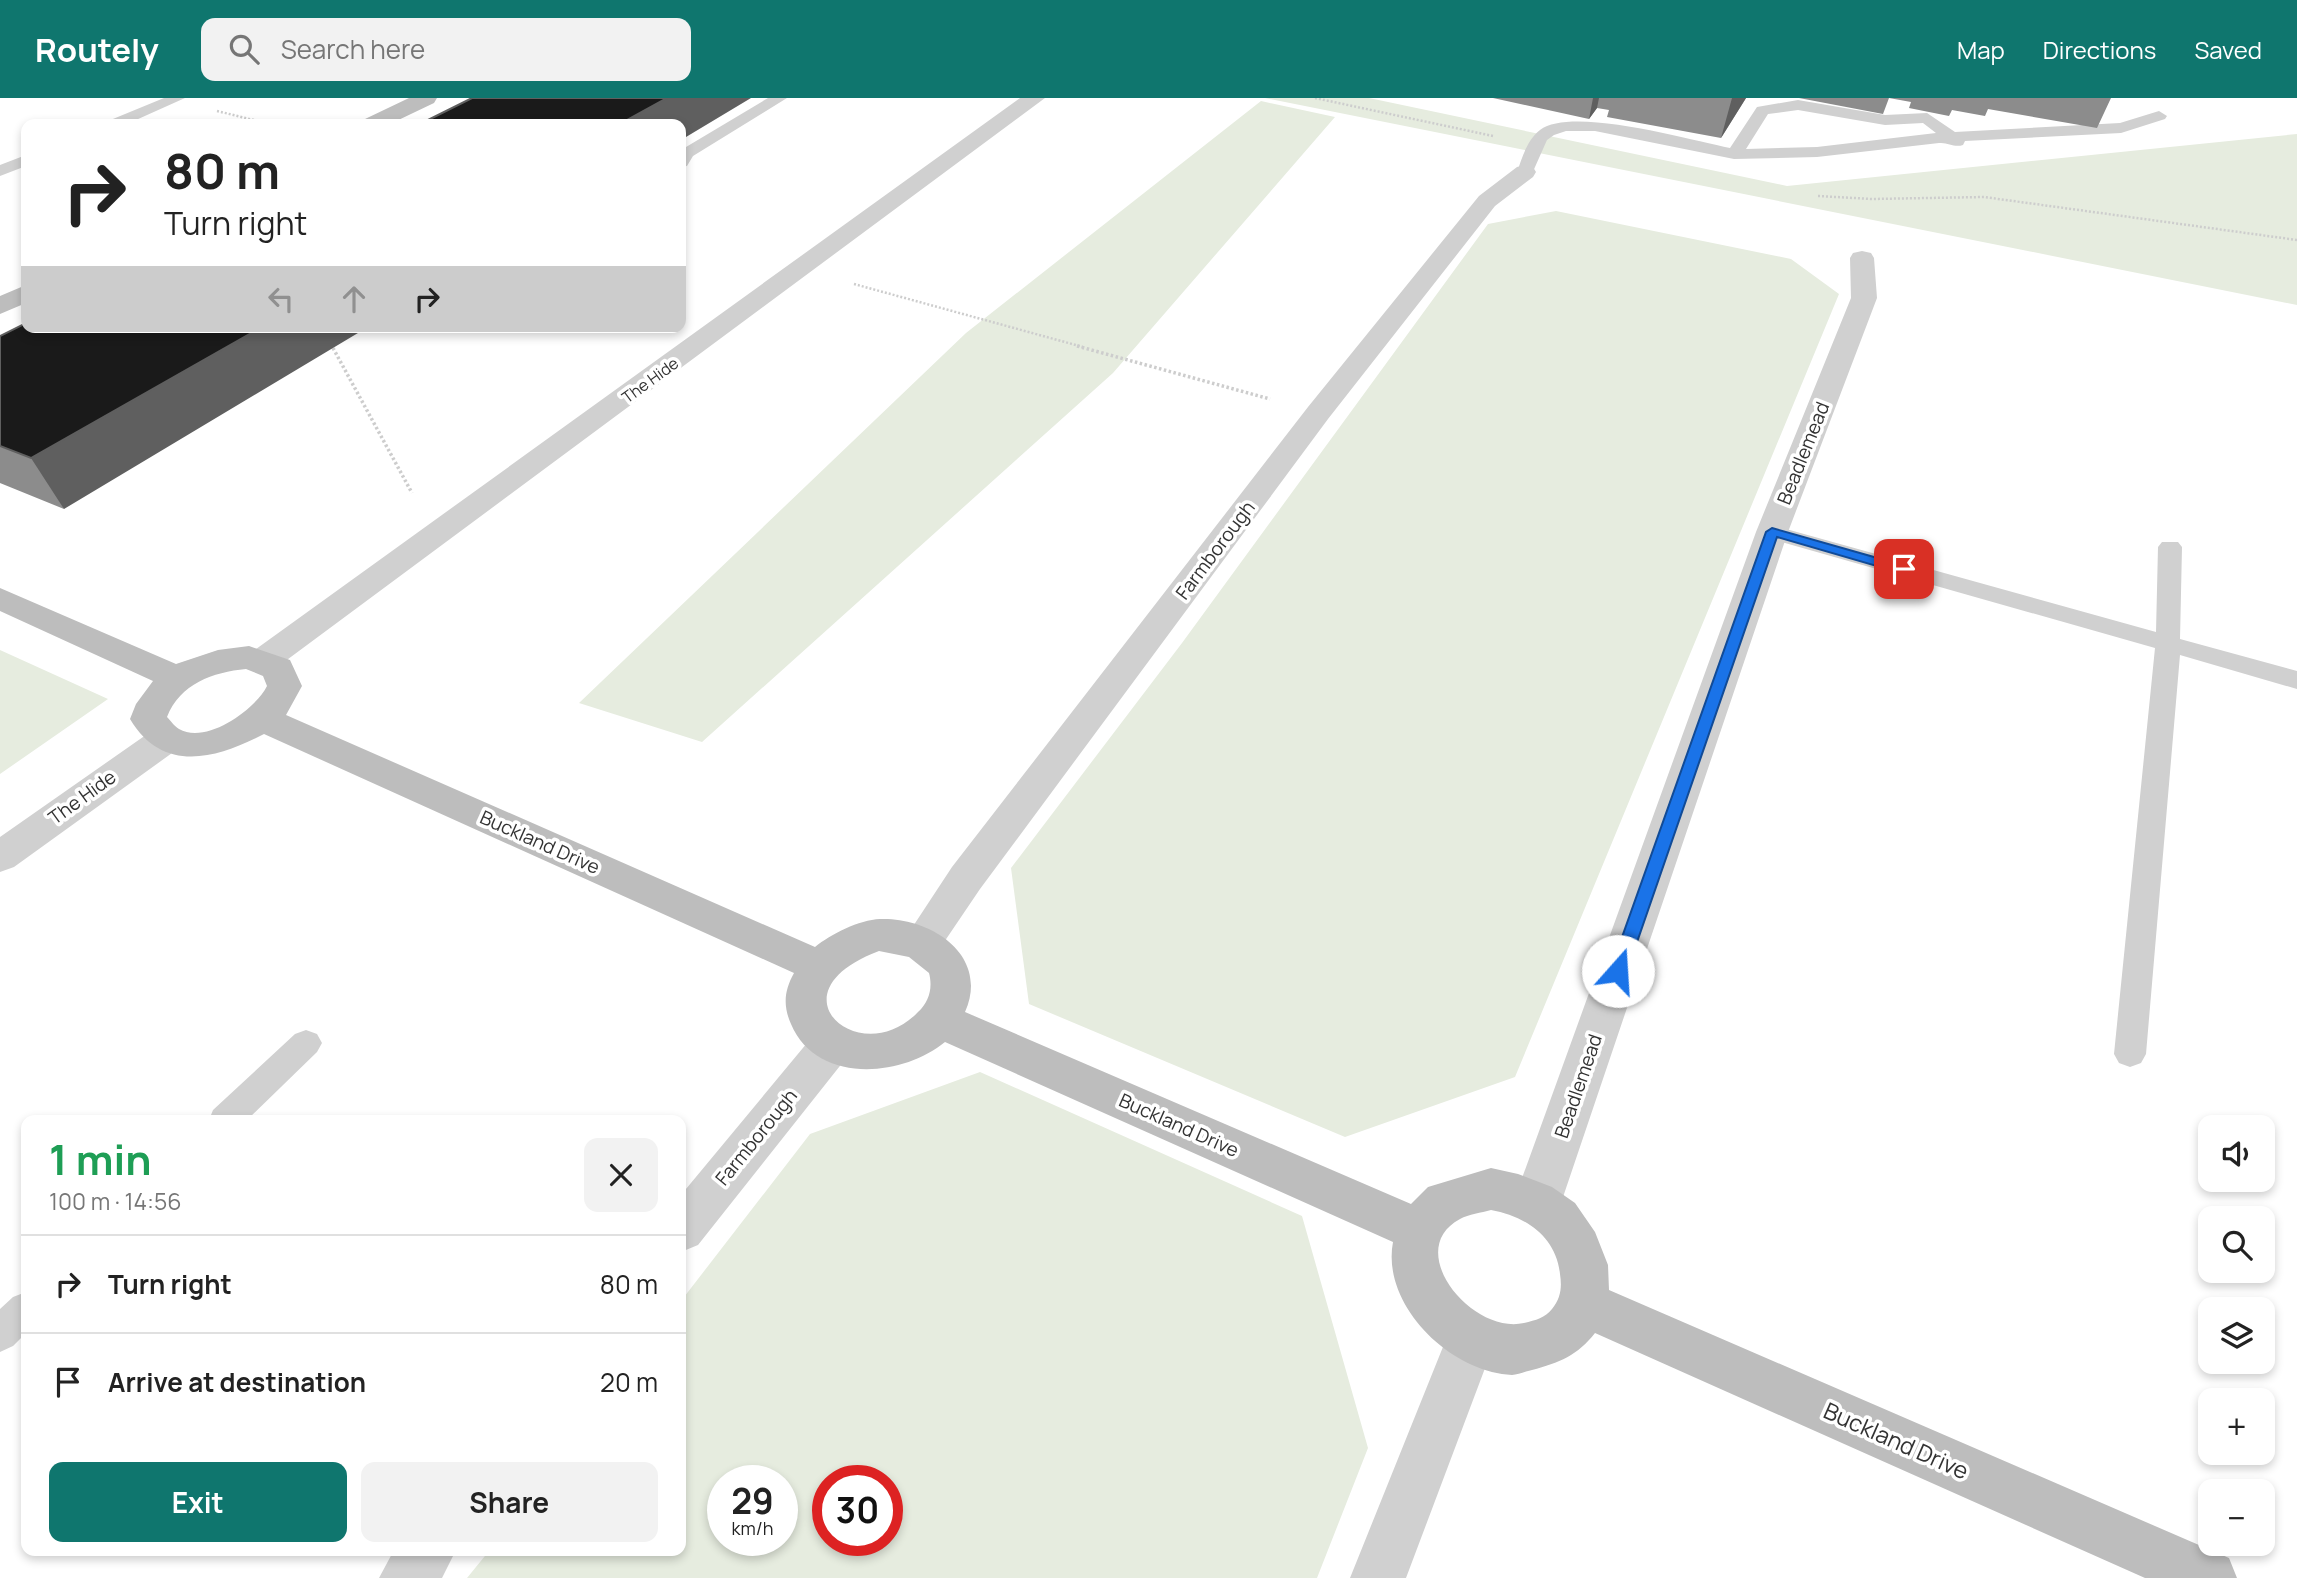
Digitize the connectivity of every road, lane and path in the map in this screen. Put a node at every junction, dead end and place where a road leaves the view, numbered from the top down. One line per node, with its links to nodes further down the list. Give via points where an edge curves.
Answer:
1 (426, 98): 7 (street)
2 (779, 98): 9 (lane)
3 (1034, 98): 15 (street, The Hide)
4 (167, 99): 6 (lane)
5 (2160, 116): 8 (lane, via 2121,128)
6 (125, 119)
7 (383, 119)
8 (1953, 137): 10 (lane, via 1817,152); 10 (lane, via 1927,118 1885,120 1798,105 1763,110)
9 (686, 154)
10 (1734, 154): 13 (lane, via 1573,125 1543,133 1534,144)
11 (21, 162): 12 (lane)
12 (0, 171)
13 (1525, 172): 17 (street, Farmborough, via 1487,201)
14 (1862, 258): 18 (street, Beadlemead, via 1864,298)
15 (800, 269): 17 (path); 19 (street, The Hide)
16 (333, 348): 19 (path)
17 (1318, 413): 29 (street, Farmborough, via 966,878)
18 (1772, 532): 22 (lane); 36 (street, Beadlemead)
19 (436, 536): 23 (street, The Hide)
20 (2170, 547): 22 (lane)
21 (0, 598): 24 (street)
22 (2168, 645): 25 (lane); 34 (lane)
23 (264, 660): 24 (street, via 249,657 213,662); 26 (street, via 285,678 285,691)
24 (177, 678): 27 (street, via 152,705 148,719 154,731)
25 (2297, 680)
26 (263, 719): 27 (street, via 202,743); 30 (street, Buckland Drive)
27 (166, 739): 28 (street, The Hide)
28 (0, 857)
29 (922, 943): 30 (street, via 901,936 866,937 833,951); 31 (street, via 937,953 951,985)
30 (818, 966): 33 (street, via 804,1000 807,1017)
31 (939, 1020): 33 (street, via 922,1036 889,1050 853,1051); 38 (street, Buckland Drive)
32 (306, 1043): 35 (lane)
33 (832, 1044): 37 (street, Farmborough)
34 (2130, 1054)
35 (230, 1115)
36 (1537, 1203): 38 (street, via 1491,1188 1468,1191 1438,1206); 39 (street, via 1557,1217 1583,1258 1587,1281)
37 (686, 1224)
38 (1419, 1230): 42 (street, via 1413,1253 1416,1278 1447,1323)
39 (1583, 1304): 42 (street, via 1570,1325 1551,1340 1526,1348 1498,1348); 46 (street, Buckland Drive)
40 (21, 1314): 41 (lane)
41 (0, 1334)
42 (1471, 1339): 45 (street)
43 (424, 1556): 44 (street)
44 (407, 1578)
45 (1378, 1578)
46 (2208, 1578)

